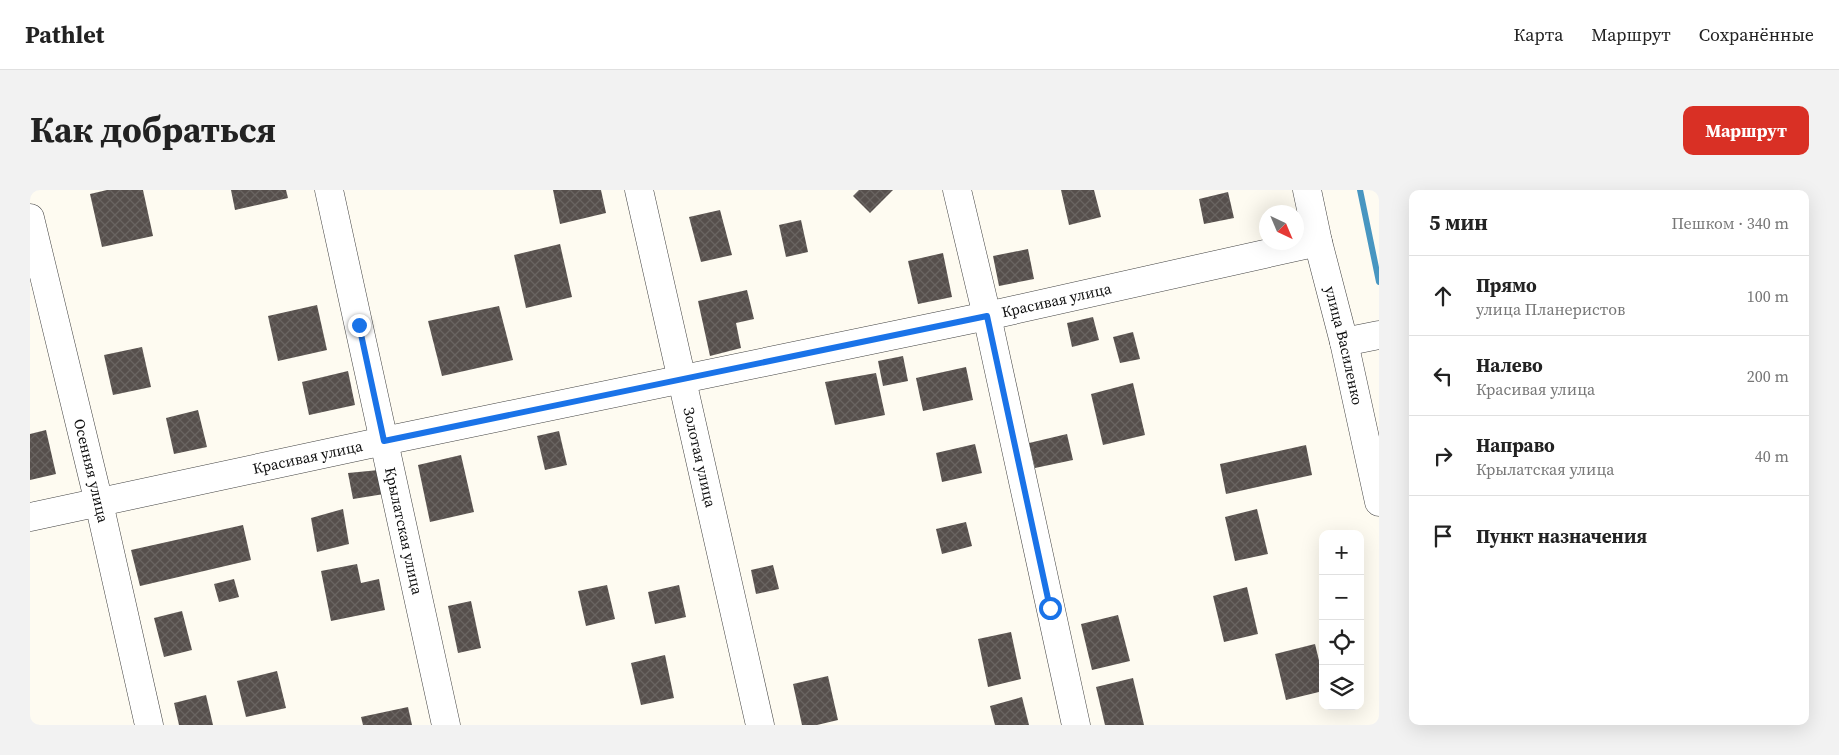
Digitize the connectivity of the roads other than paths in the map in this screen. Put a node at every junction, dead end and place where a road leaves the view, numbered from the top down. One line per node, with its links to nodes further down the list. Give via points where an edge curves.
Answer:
1 (329, 190): 11 (street, Крылатская улица)
2 (639, 190): 10 (street, Золотая улица)
3 (957, 190): 7 (street)
4 (1307, 190): 6 (street, улица Василенко)
5 (30, 218): 13 (street, Осенняя улица)
6 (1318, 242): 7 (street, Красивая улица); 9 (street, улица Василенко)
7 (987, 316): 10 (street, Красивая улица); 18 (street)
8 (1375, 336): 9 (street)
9 (1344, 342): 12 (street, улица Василенко)
10 (682, 379): 11 (street, Красивая улица); 17 (street, Золотая улица)
11 (384, 441): 13 (street, Красивая улица); 16 (street, Крылатская улица)
12 (1379, 502)
13 (99, 503): 14 (street, Красивая улица); 15 (street, Осенняя улица)
14 (30, 517)
15 (149, 725)
16 (446, 725)
17 (760, 725)
18 (1076, 725)

